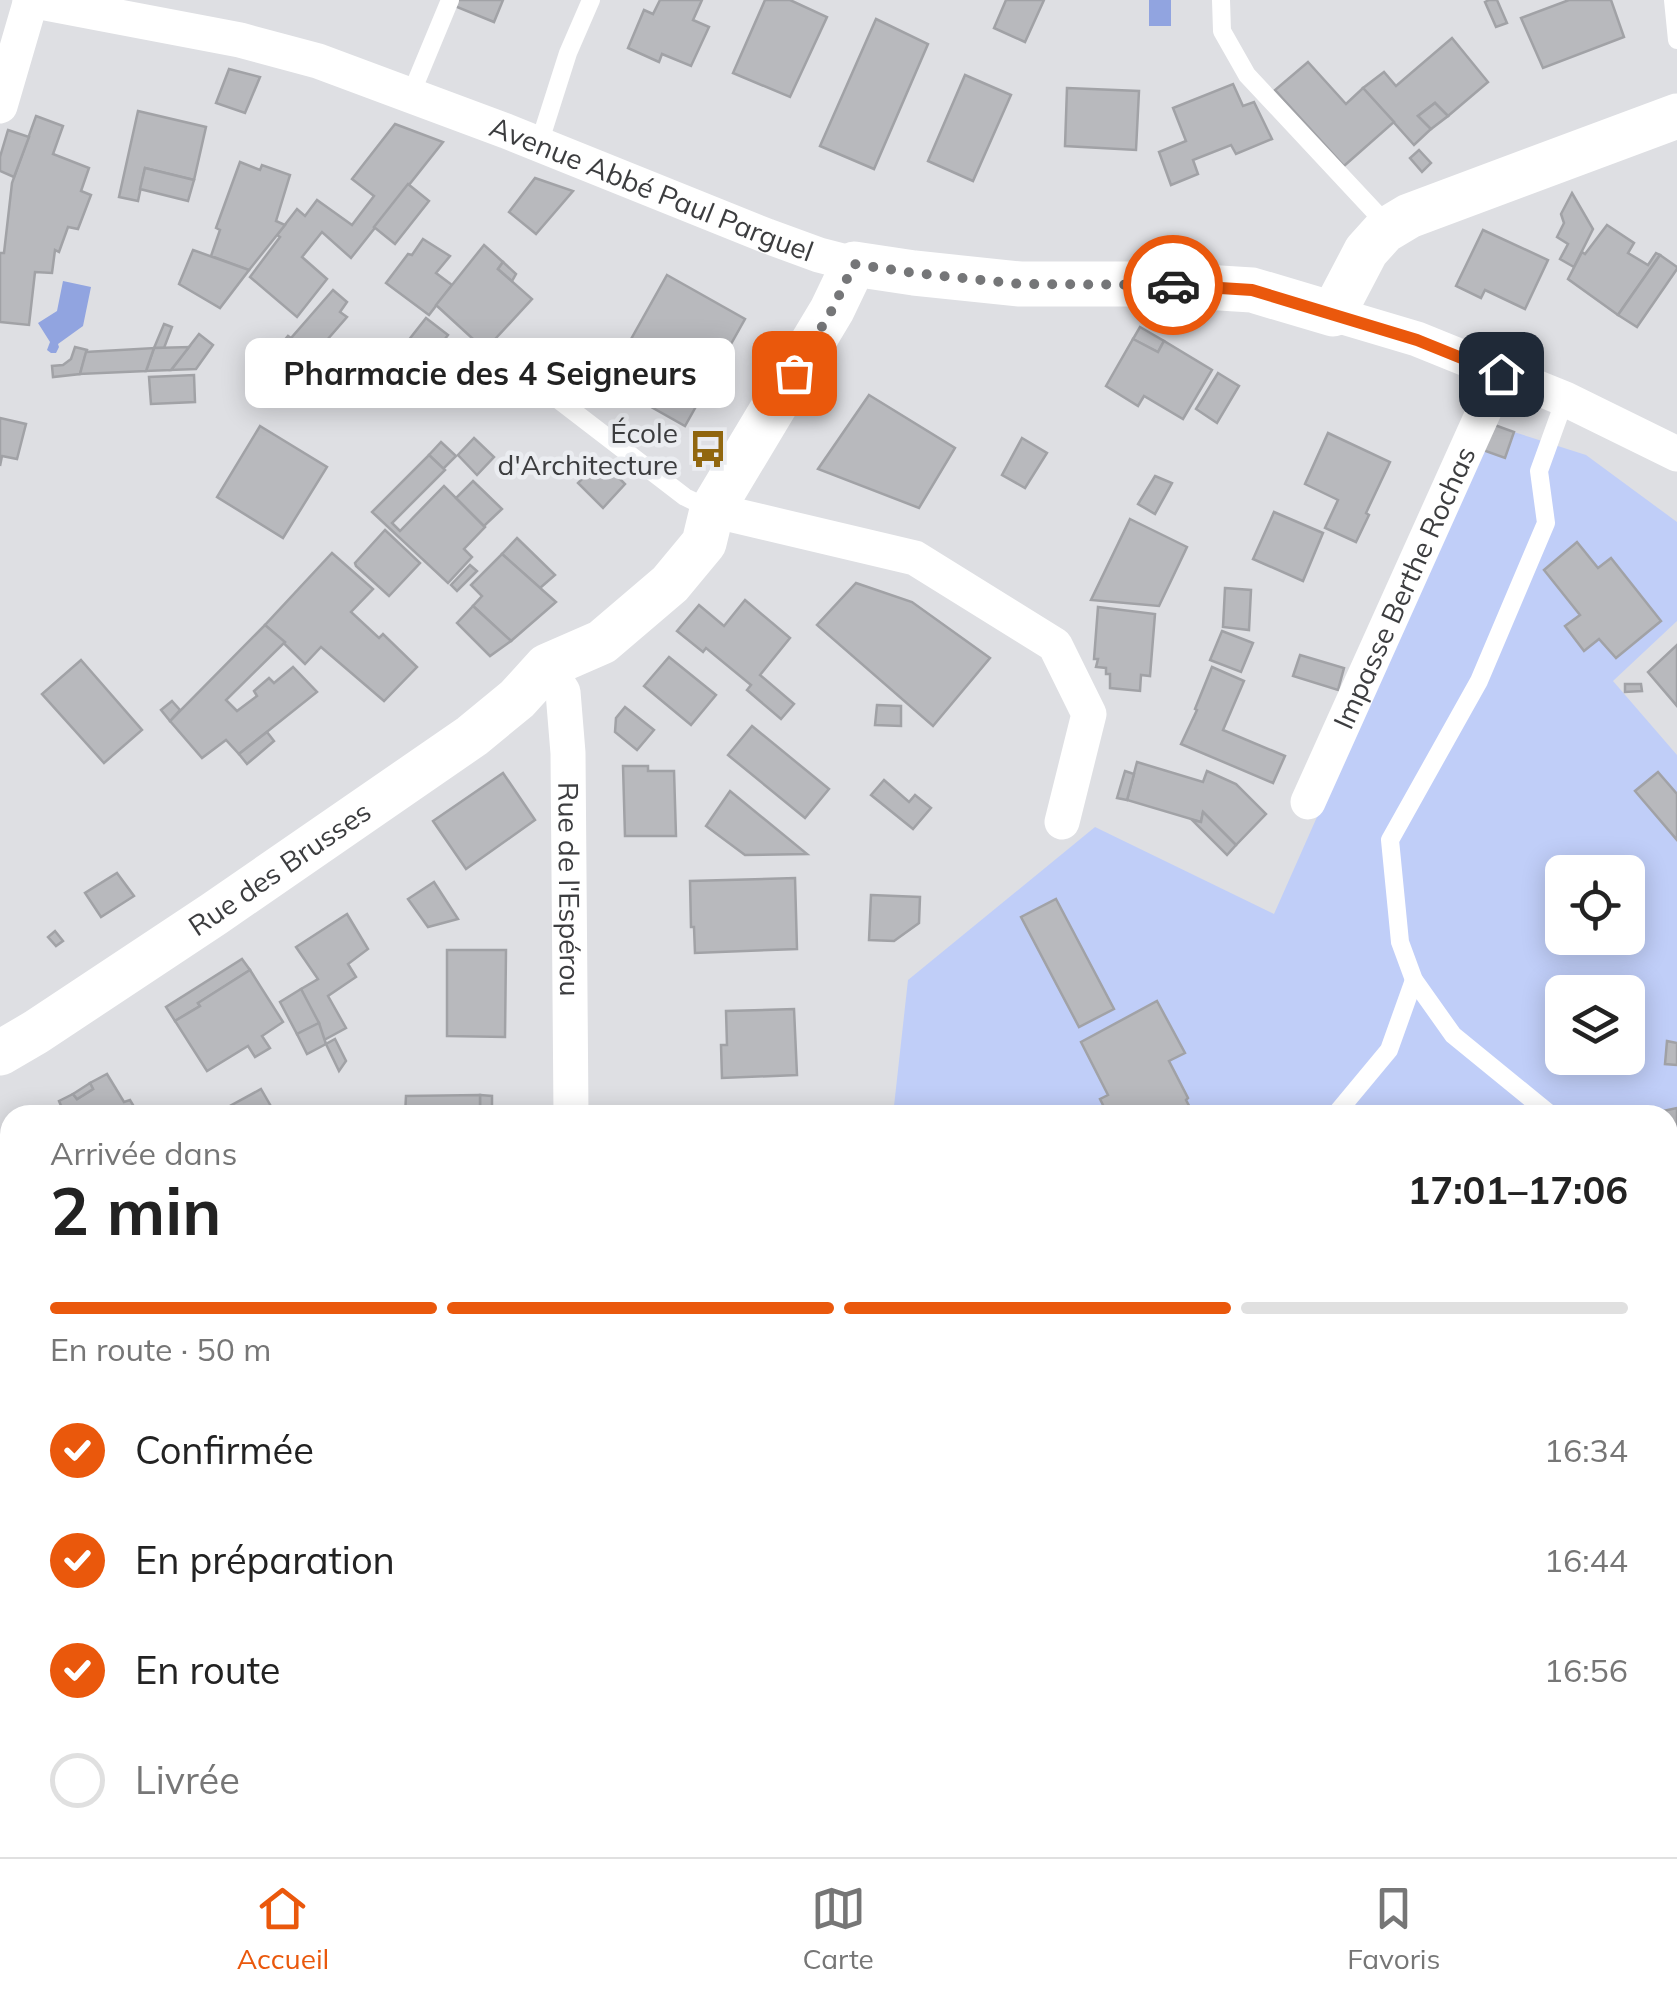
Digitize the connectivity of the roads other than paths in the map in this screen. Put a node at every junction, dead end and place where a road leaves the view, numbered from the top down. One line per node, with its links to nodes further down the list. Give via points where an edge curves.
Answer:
1 (30, 0): 6 (street, Avenue Abbé Paul Parguel); 9 (street)
2 (450, 0): 8 (lane)
3 (590, 0): 11 (lane)
4 (1221, 0): 12 (lane, via 1222,32 1248,75)
5 (1674, 0): 7 (lane)
6 (128, 9): 8 (street, Avenue Abbé Paul Parguel)
7 (1677, 40)
8 (411, 94): 11 (street, Avenue Abbé Paul Parguel)
9 (0, 106)
10 (1677, 116): 12 (street)
11 (539, 144): 13 (street, Avenue Abbé Paul Parguel)
12 (1389, 228): 14 (street, via 1366,251)
13 (854, 264): 14 (street, Avenue Abbé Paul Parguel, via 1020,284 1252,290); 19 (street, Rue des Brusses)
14 (1333, 314): 16 (street, Avenue Abbé Paul Parguel)
15 (509, 362): 19 (lane, via 685,497)
16 (1501, 374): 17 (street, Avenue Abbé Paul Parguel); 21 (street, Impasse Berthe Rochas)
17 (1565, 399): 18 (street, Avenue Abbé Paul Parguel); 23 (lane, via 1539,471 1546,523 1480,681 1390,840 1400,942)
18 (1677, 454)
19 (712, 510): 20 (street, Rue des Brusses, via 682,528); 22 (street, via 915,558 1055,645 1089,714)
20 (547, 666): 24 (street, Rue des Brusses, via 504,684 308,820); 25 (street, Rue des Brusses, via 472,736); 26 (street, Rue de l'Espérou, via 563,692 568,753)
21 (1308, 802)
22 (1062, 822)
23 (1414, 980): 27 (lane, via 1390,1050); 28 (lane, via 1453,1035)
24 (0, 1018)
25 (0, 1053)
26 (571, 1105)
27 (1343, 1105)
28 (1539, 1105)

